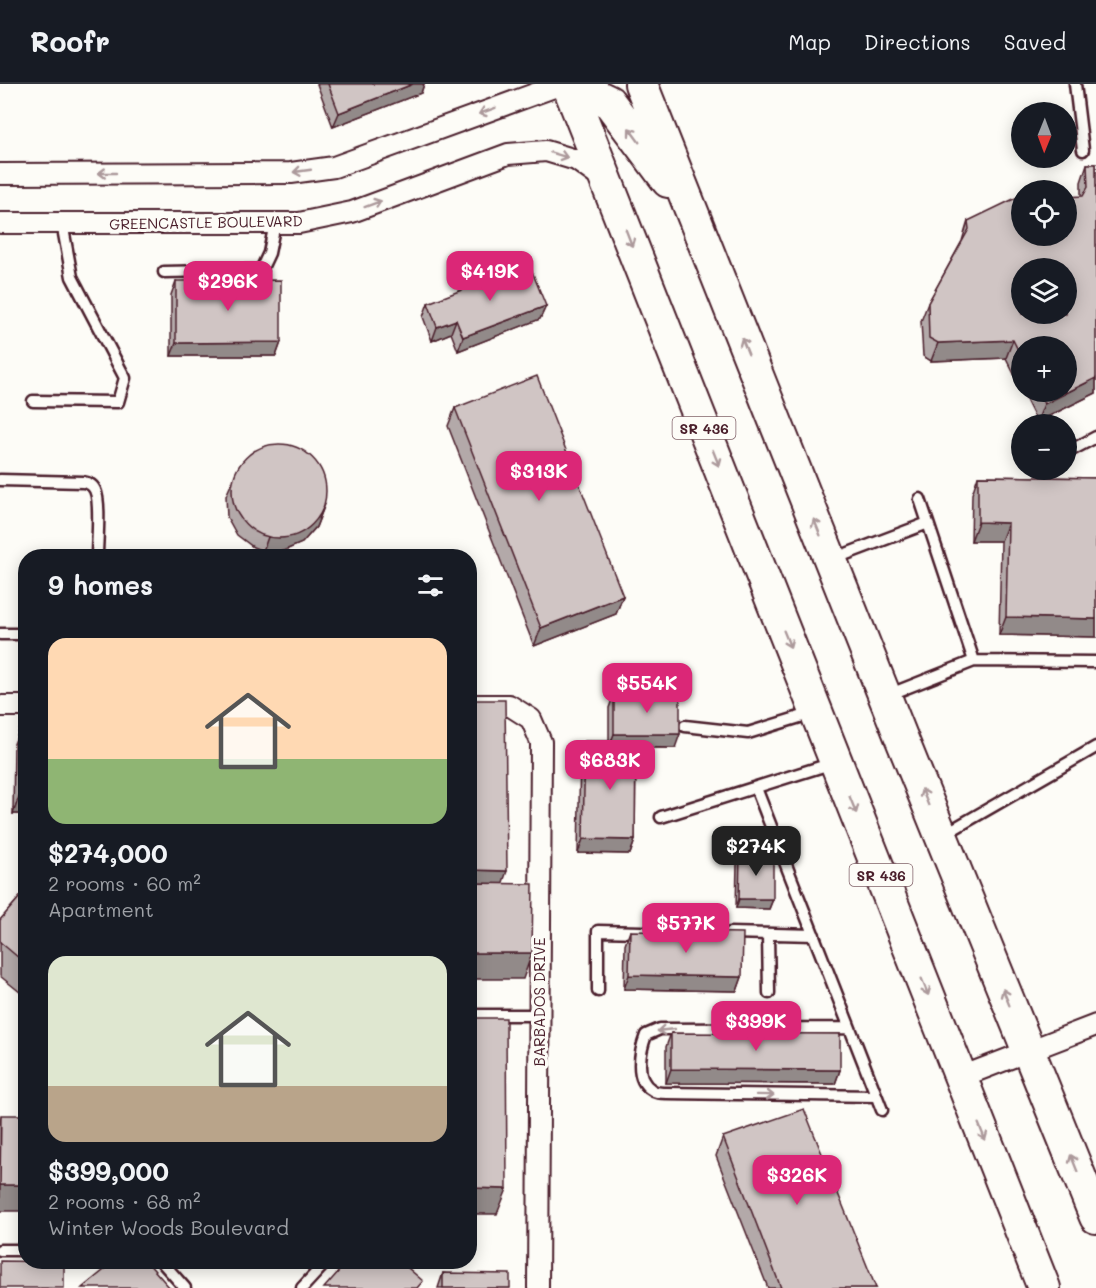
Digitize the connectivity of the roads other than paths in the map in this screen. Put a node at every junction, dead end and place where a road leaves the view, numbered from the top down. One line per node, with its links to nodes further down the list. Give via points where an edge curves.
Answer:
1 (562, 84): 6 (street, one-way to 6, via 334,167 291,173)
2 (570, 84): 7 (main road, SR 436); 8 (main road, one-way to 2, via 609,102)
3 (1075, 84): 5 (lane)
4 (643, 85): 8 (main road)
5 (1083, 150)
6 (0, 174)
7 (608, 183): 11 (street, GREENCASTLE BOULEVARD, one-way to 7, via 299,223 352,212 508,154 546,151 576,160); 29 (main road, SR 436, one-way to 29)
8 (693, 216): 20 (main road, one-way to 8)
9 (0, 223): 10 (street, GREENCASTLE BOULEVARD)
10 (62, 223): 11 (street, GREENCASTLE BOULEVARD); 13 (lane, via 72,277 124,378 118,402)
11 (275, 223): 12 (lane, via 261,270)
12 (164, 272)
13 (33, 400)
14 (1096, 437): 15 (lane)
15 (1077, 447)
16 (0, 480): 19 (lane, via 91,484 97,501)
17 (920, 499): 18 (lane)
18 (928, 523): 20 (lane); 23 (lane)
19 (97, 549)
20 (830, 560): 25 (main road)
21 (0, 634): 22 (lane)
22 (18, 634)
23 (974, 661): 24 (lane); 25 (lane)
24 (1096, 662)
25 (885, 696): 35 (main road, one-way to 25)
26 (477, 705): 43 (street, BARBADOS DRIVE, via 509,705 531,718 541,742)
27 (0, 706): 28 (street)
28 (18, 706)
29 (816, 712): 30 (lane, via 748,733); 32 (main road, SR 436)
30 (685, 726)
31 (1096, 747): 35 (lane)
32 (836, 762): 33 (lane); 47 (main road, SR 436, one-way to 47)
33 (756, 788): 34 (lane); 39 (lane)
34 (661, 817)
35 (941, 836): 46 (main road, one-way to 35)
36 (655, 932): 40 (lane, via 598,931)
37 (723, 933): 38 (lane)
38 (768, 934): 39 (lane); 41 (lane)
39 (814, 935): 45 (lane)
40 (598, 991)
41 (770, 993)
42 (477, 1015): 43 (lane)
43 (539, 1015): 57 (street, BARBADOS DRIVE)
44 (1096, 1025): 46 (street)
45 (850, 1028): 48 (lane); 48 (lane, one-way to 48, via 660,1029 646,1035 640,1049 640,1069 644,1083 667,1094)
46 (1028, 1052): 47 (street); 50 (main road, one-way to 46)
47 (961, 1077): 58 (main road, SR 436, one-way to 58)
48 (876, 1096): 49 (lane)
49 (882, 1110)
50 (1096, 1217)
51 (0, 1250): 52 (lane)
52 (18, 1250)
53 (168, 1269): 55 (lane)
54 (320, 1269): 56 (lane)
55 (185, 1288)
56 (302, 1288)
57 (538, 1288)
58 (1044, 1288)

